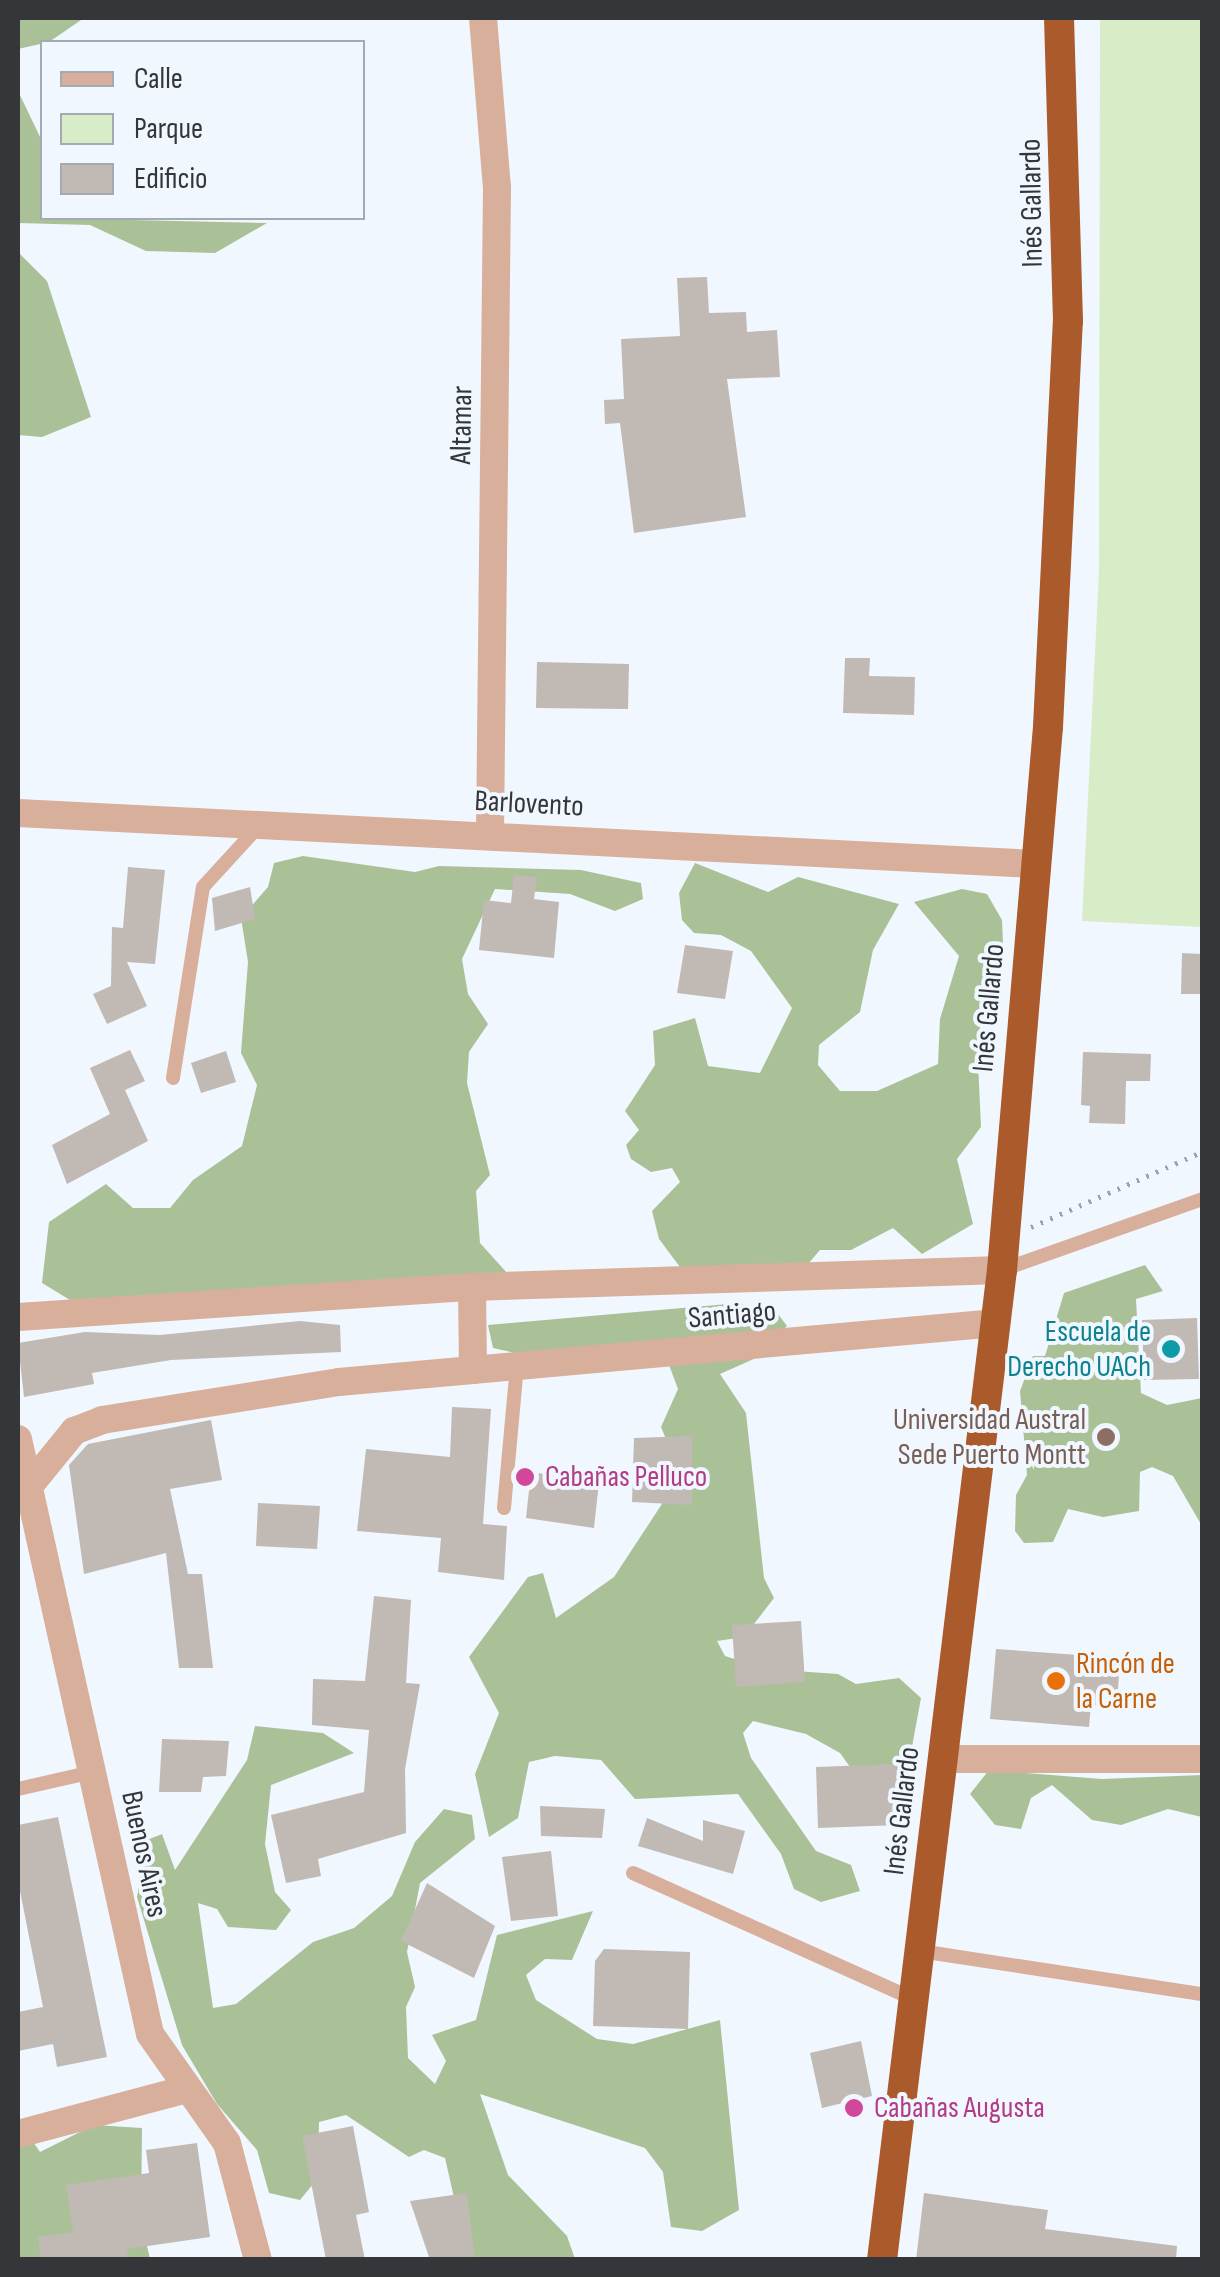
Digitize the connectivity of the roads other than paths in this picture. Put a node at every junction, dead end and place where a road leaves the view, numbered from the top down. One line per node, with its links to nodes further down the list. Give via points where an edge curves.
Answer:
1 (483, 18): 5 (street, Altamar, via 497,187)
2 (1059, 18): 6 (highway, Inés Gallardo, via 1068,172 1066,440)
3 (18, 813): 4 (street, Barlovento)
4 (260, 825): 5 (street, Barlovento); 7 (lane, via 203,887)
5 (490, 834): 6 (street, Barlovento)
6 (1036, 864): 9 (highway, Inés Gallardo)
7 (173, 1078)
8 (1202, 1199): 9 (lane)
9 (1002, 1270): 10 (street); 12 (highway, Inés Gallardo)
10 (472, 1288): 11 (street); 14 (street)
11 (18, 1318)
12 (996, 1322): 13 (street, Santiago); 18 (highway, Inés Gallardo)
13 (517, 1366): 14 (street, Santiago); 17 (lane)
14 (473, 1370): 16 (street, Santiago, via 339,1382 102,1420 74,1431)
15 (18, 1439): 16 (street, Buenos Aires)
16 (30, 1485): 20 (street, Buenos Aires)
17 (504, 1508)
18 (943, 1759): 19 (street); 23 (highway, Inés Gallardo)
19 (1202, 1759)
20 (93, 1772): 21 (lane); 26 (street, Buenos Aires, via 150,2034)
21 (18, 1789)
22 (633, 1874): 25 (lane)
23 (920, 1950): 24 (lane); 25 (highway, Inés Gallardo)
24 (1202, 1994)
25 (914, 1999): 29 (highway, Inés Gallardo)
26 (188, 2089): 27 (street); 28 (street, Buenos Aires, via 227,2143)
27 (18, 2134)
28 (258, 2260)
29 (882, 2260)

